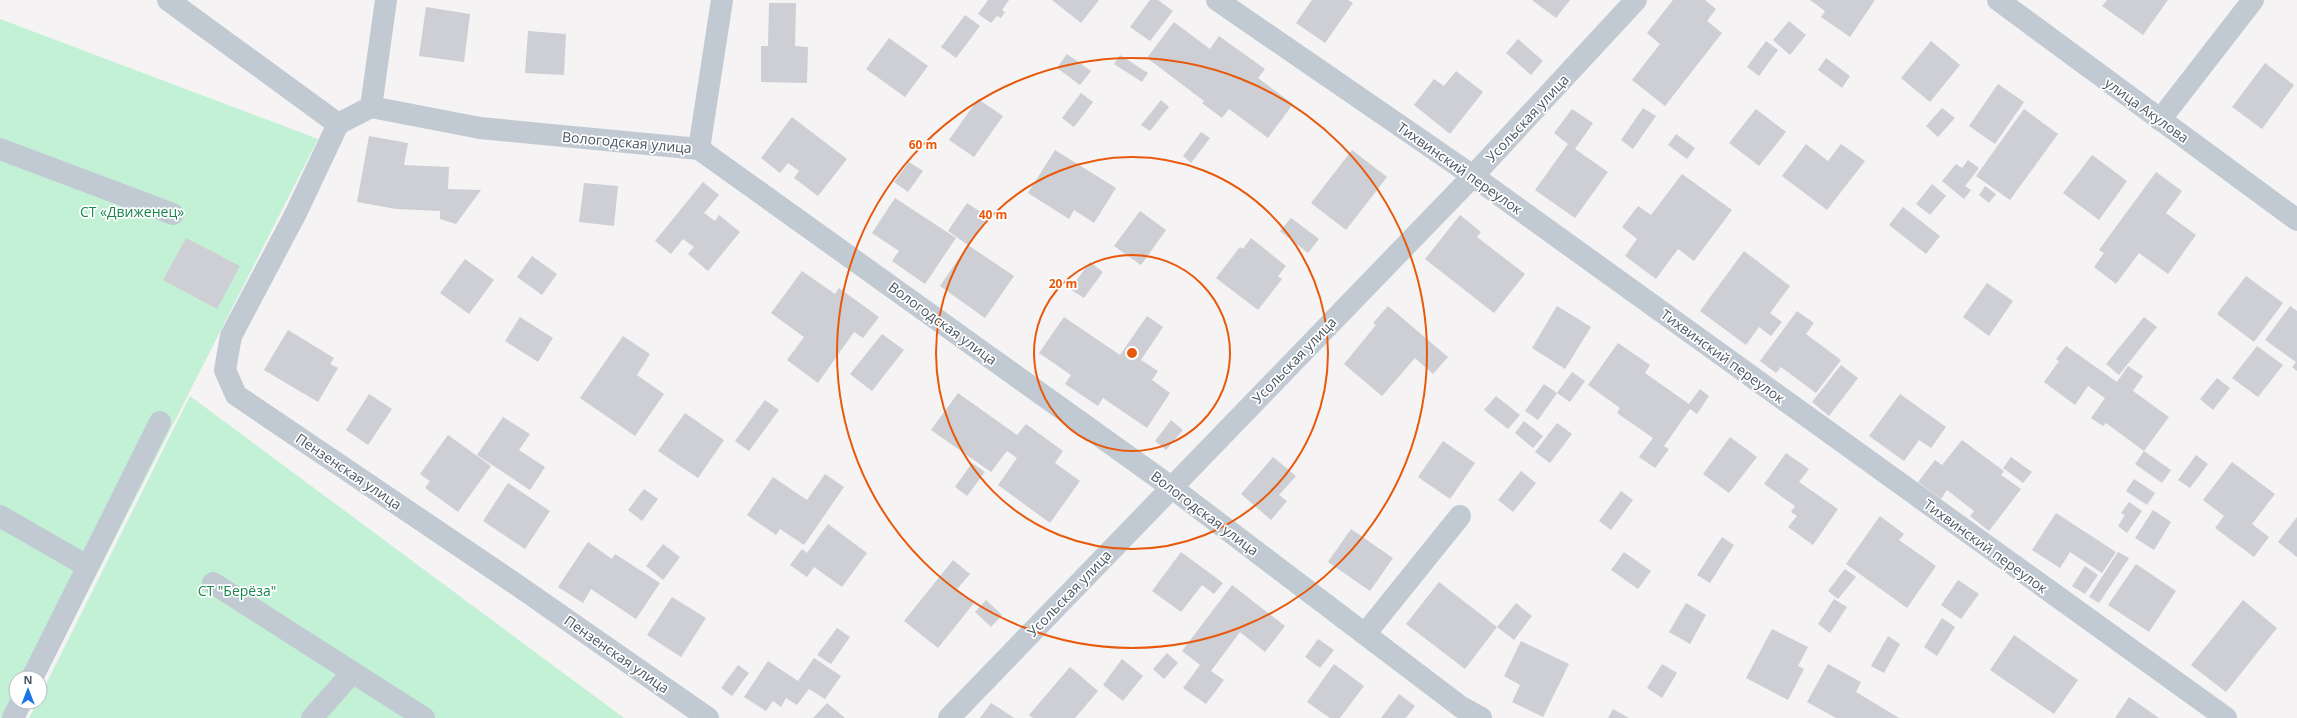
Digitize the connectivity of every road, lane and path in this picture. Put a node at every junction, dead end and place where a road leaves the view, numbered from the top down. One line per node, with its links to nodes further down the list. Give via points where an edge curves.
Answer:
1 (168, 0): 10 (street)
2 (386, 0): 8 (street)
3 (722, 0): 12 (street)
4 (1217, 0): 13 (street, Тихвинский переулок)
5 (1636, 0): 13 (street, Усольская улица)
6 (1998, 0): 9 (street, улица Акулова)
7 (2254, 0): 9 (street)
8 (371, 107): 10 (street); 12 (street, Вологодская улица, via 480,128)
9 (2160, 120): 15 (street, улица Акулова)
10 (338, 124): 27 (street, Пензенская улица, via 296,213 231,336 225,370 236,395)
11 (0, 149): 14 (street)
12 (699, 149): 17 (street, Вологодская улица)
13 (1473, 176): 17 (street, Усольская улица); 30 (street, Тихвинский переулок)
14 (173, 214)
15 (2297, 220)
16 (160, 422): 20 (street)
17 (1171, 487): 22 (street, Вологодская улица); 28 (street, Усольская улица)
18 (0, 516): 20 (street)
19 (1460, 516): 22 (street)
20 (87, 566): 23 (street)
21 (213, 583): 24 (street)
22 (1365, 634): 29 (street, Вологодская улица, via 1461,706)
23 (36, 670)
24 (352, 673): 25 (street); 26 (street)
25 (312, 718)
26 (424, 718)
27 (708, 718)
28 (949, 718)
29 (1481, 718)
30 (2226, 718)

